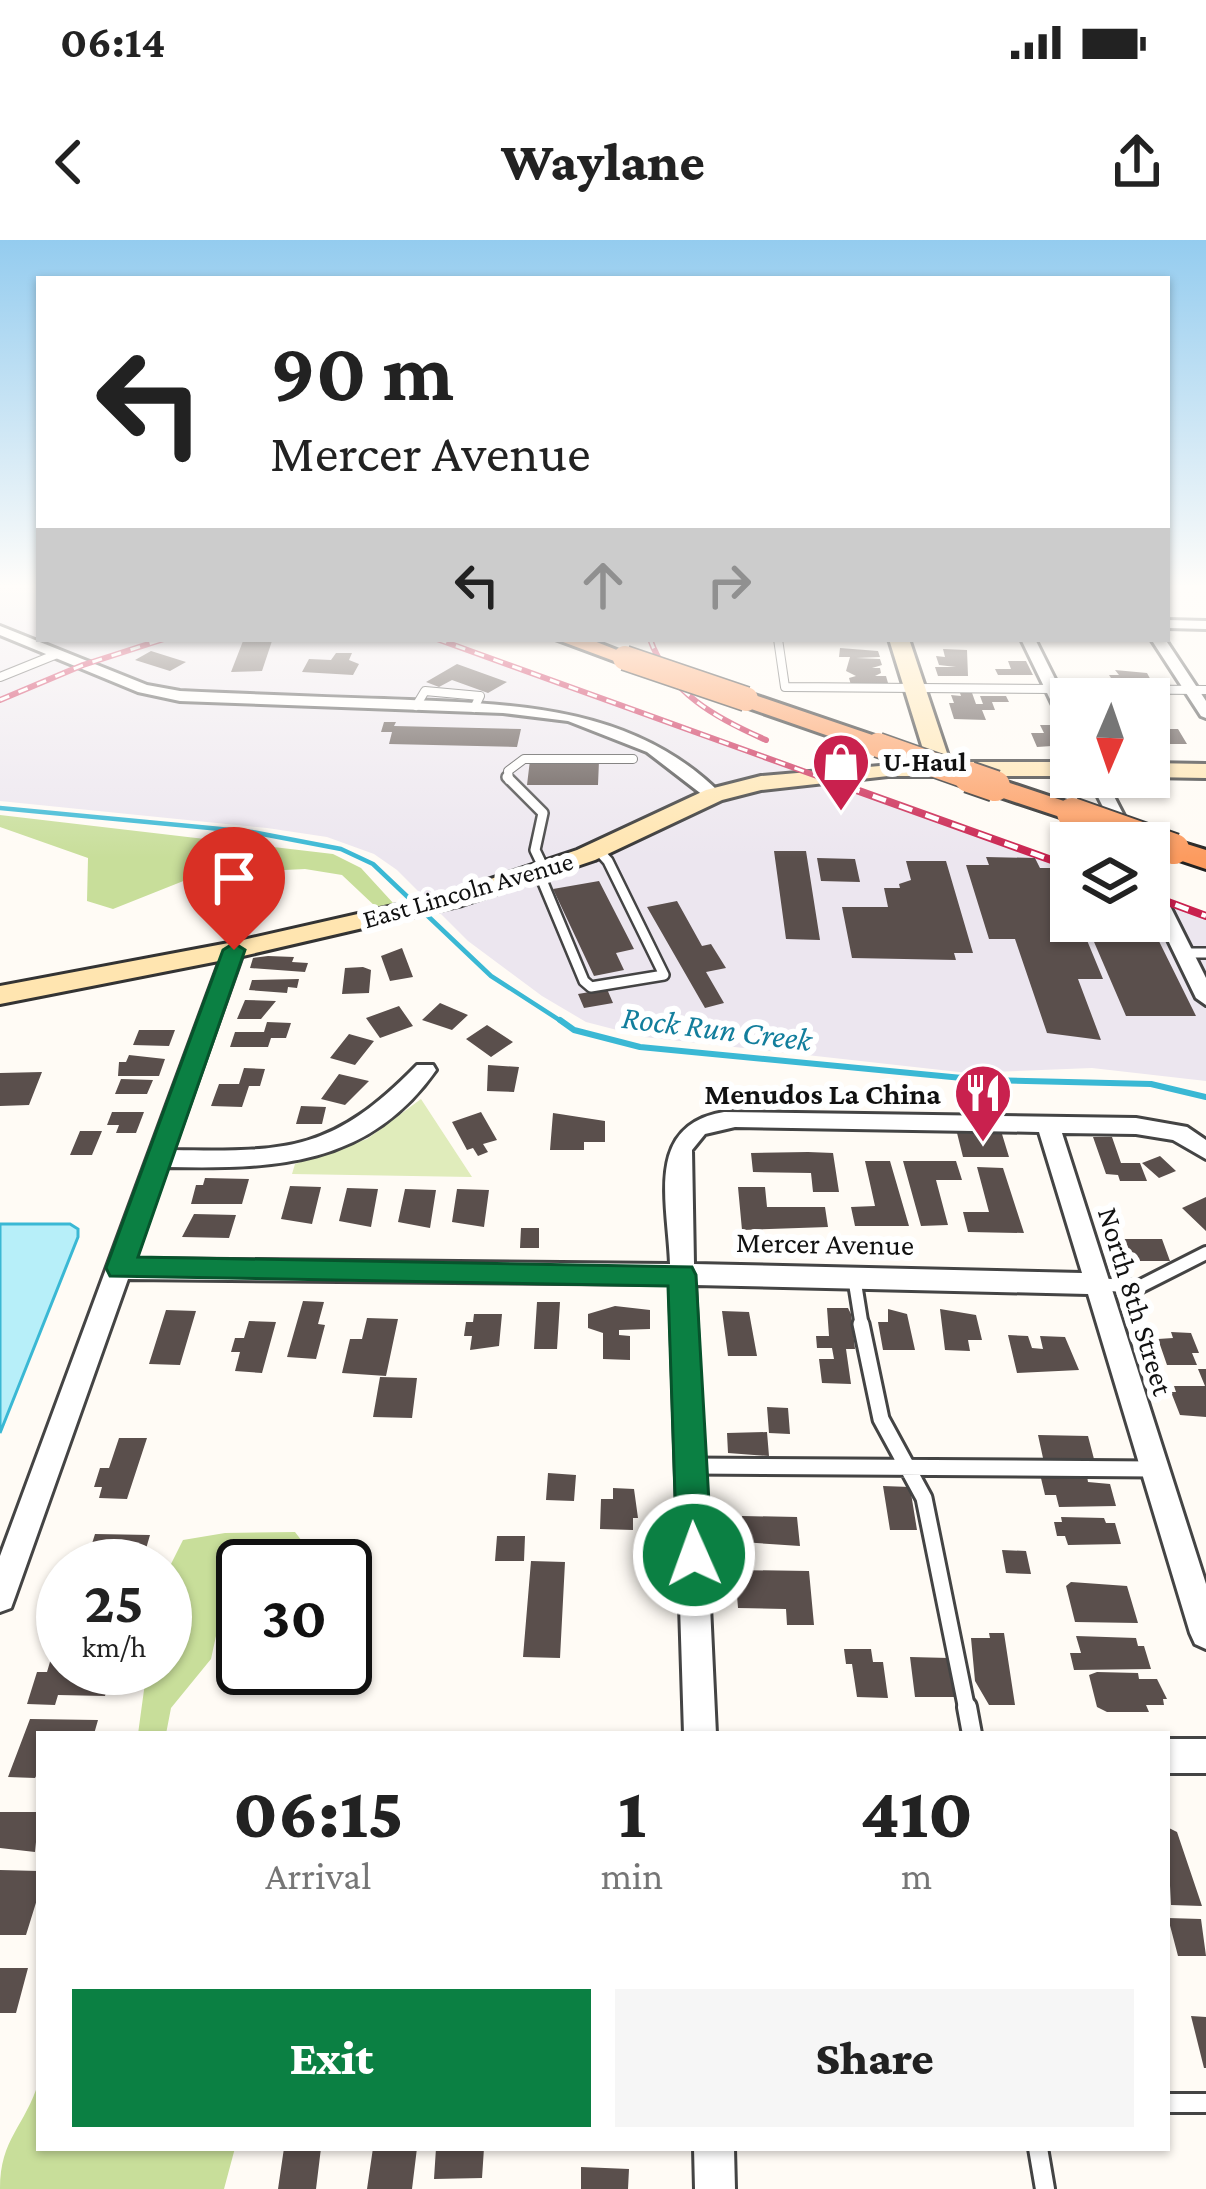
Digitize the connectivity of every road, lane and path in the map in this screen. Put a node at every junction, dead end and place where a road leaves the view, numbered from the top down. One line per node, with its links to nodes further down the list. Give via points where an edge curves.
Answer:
1 (111, 676): 14 (street, via 180,696 544,712 653,748)
2 (678, 676): 16 (highway, bridge)
3 (783, 676): 5 (lane, via 784,687)
4 (910, 676): 5 (main road)
5 (914, 688): 6 (lane); 10 (main road)
6 (1050, 689)
7 (1198, 690): 8 (street)
8 (1206, 713)
9 (633, 759): 17 (lane, via 524,759 508,771 543,813 535,850)
10 (940, 767): 11 (main road, East Lincoln Avenue); 14 (main road, East Lincoln Avenue, via 829,773)
11 (1050, 769)
12 (1170, 770): 13 (main road)
13 (1206, 771)
14 (714, 795): 15 (main road, East Lincoln Avenue)
15 (598, 850): 17 (main road, East Lincoln Avenue); 17 (lane, via 664,975 591,987)
16 (1206, 860)
17 (542, 872): 19 (main road, East Lincoln Avenue)
18 (1170, 914): 20 (street)
19 (234, 950): 21 (main road, East Lincoln Avenue); 26 (street)
20 (1195, 953): 22 (street)
21 (0, 995)
22 (1206, 998)
23 (425, 1070): 26 (street, via 374,1122 324,1149 256,1159)
24 (1048, 1124): 25 (street, via 1160,1128); 29 (street, via 702,1123 678,1161); 31 (street, North 8th Street)
25 (1204, 1141)
26 (161, 1158): 28 (street)
27 (1206, 1253): 31 (lane, via 1139,1287)
28 (120, 1268): 29 (street, Mercer Avenue); 35 (street)
29 (682, 1275): 30 (street, Mercer Avenue); 32 (street)
30 (854, 1276): 31 (street, Mercer Avenue); 33 (lane, via 881,1419)
31 (1096, 1284): 34 (street, North 8th Street)
32 (692, 1466): 33 (lane); 37 (street)
33 (906, 1466): 34 (lane); 38 (lane, via 925,1498)
34 (1154, 1468): 36 (street, North 8th Street)
35 (0, 1597)
36 (1206, 1633)
37 (700, 1731)
38 (971, 1731)
39 (1170, 1756): 40 (street)
40 (1206, 1756)
41 (1170, 2103): 42 (lane)
42 (1206, 2103)
43 (714, 2151): 45 (street)
44 (1039, 2151): 46 (lane)
45 (715, 2189)
46 (1045, 2189)

